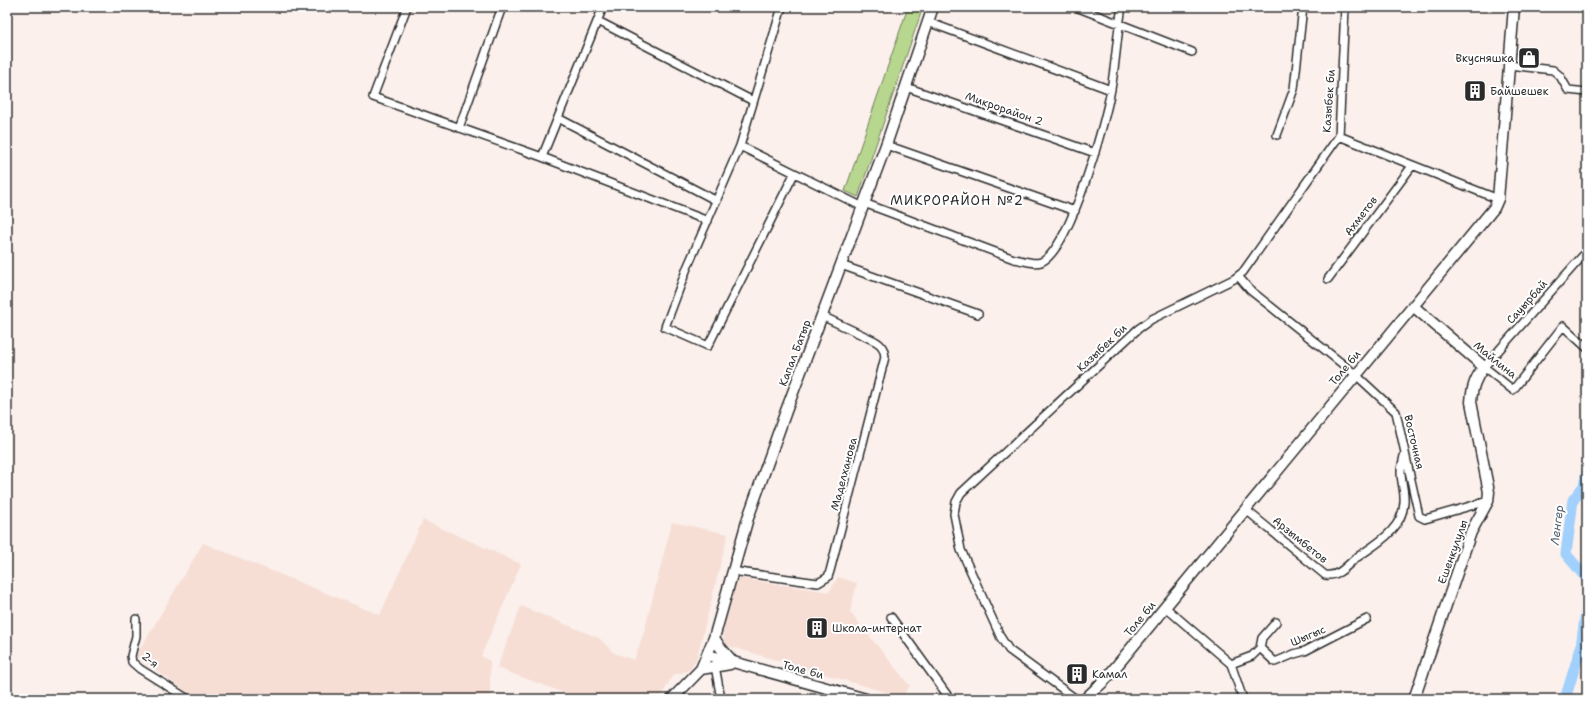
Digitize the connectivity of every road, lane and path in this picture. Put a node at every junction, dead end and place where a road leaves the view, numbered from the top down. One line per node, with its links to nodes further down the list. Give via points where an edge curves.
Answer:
1 (407, 7): 21 (street, via 373,97)
2 (502, 7): 21 (street)
3 (603, 7): 11 (street)
4 (782, 7): 19 (street)
5 (933, 7): 12 (main road, Капал Батыр)
6 (1076, 7): 13 (street)
7 (1122, 7): 13 (street)
8 (1303, 7): 22 (street, via 1294,89)
9 (1345, 7): 23 (street, Казыбек би)
10 (1514, 7): 15 (main road, Толе би)
11 (598, 21): 19 (street); 20 (street)
12 (928, 22): 16 (main road, Капал Батыр); 17 (street)
13 (1119, 24): 14 (street); 17 (street)
14 (1192, 52)
15 (1508, 65): 18 (street, via 1553,70 1568,90); 30 (main road, Толе би)
16 (906, 87): 24 (main road, Капал Батыр); 26 (street, Микрорайон 2)
17 (1111, 90): 26 (street)
18 (1587, 92)
19 (753, 101): 25 (street)
20 (558, 118): 27 (street); 31 (street)
21 (459, 128): 27 (street)
22 (1277, 136)
23 (1338, 136): 28 (street); 37 (street, Казыбек би, via 1265,242)
24 (886, 145): 32 (main road, Капал Батыр); 33 (street)
25 (740, 146): 29 (street); 31 (street)
26 (1095, 153): 33 (street)
27 (542, 158): 34 (street)
28 (1412, 166): 30 (street); 38 (street, Ахметов)
29 (794, 174): 32 (street); 34 (street, via 708,346 665,327)
30 (1498, 199): 39 (main road, Толе би, via 1494,208)
31 (717, 201): 34 (street)
32 (863, 205): 33 (street, via 1014,259 1033,263 1042,261 1052,254); 36 (main road, Капал Батыр)
33 (1075, 211)
34 (708, 221)
35 (1587, 252): 43 (street, Сауырбай)
36 (841, 265): 40 (street); 41 (main road, Капал Батыр)
37 (1238, 276): 44 (street, Восточная, via 1250,290); 66 (street, Казыбек би, via 1152,319 1138,330 961,494 956,502 954,514 960,550 1009,650)
38 (1328, 279)
39 (1413, 306): 43 (main road, Майлина); 44 (main road, Толе би)
40 (978, 314)
41 (822, 316): 48 (main road, Капал Батыр, via 748,518); 48 (street, Маделханова, via 875,341 885,351 828,577 818,583)
42 (1587, 348): 43 (street, Майлина, via 1563,326 1513,390)
43 (1484, 367): 46 (main road, Ешенкулулы, via 1472,388 1471,402 1490,492)
44 (1355, 374): 45 (street, Восточная, via 1396,412); 47 (main road, Толе би)
45 (1405, 452): 46 (street, Восточная, via 1419,516 1425,519); 47 (street, Арзымбетов, via 1401,470 1404,503 1400,520 1387,537 1332,576 1325,575)
46 (1488, 501): 69 (main road, Ешенкулулы, via 1471,532)
47 (1245, 509): 49 (main road, Толе би)
48 (732, 571): 54 (main road, Капал Батыр)
49 (1165, 607): 58 (street); 67 (main road, Толе би, via 1106,680)
50 (891, 617): 65 (street)
51 (136, 619): 61 (street, 2-я, via 132,662)
52 (1367, 619): 55 (street, Шыгыс, via 1305,651 1275,662)
53 (1276, 622): 55 (street, via 1262,638)
54 (714, 638): 56 (main road, Капал Батыр); 57 (main road)
55 (1260, 648): 58 (street, via 1252,656)
56 (708, 655): 57 (main road, Толе би); 60 (main road, Капал Батыр)
57 (734, 664): 59 (main road); 64 (main road, Толе би)
58 (1231, 664): 68 (street)
59 (715, 666): 60 (main road); 63 (street)
60 (701, 669): 62 (main road, Капал Батыр)
61 (188, 699)
62 (672, 699)
63 (721, 699)
64 (866, 699)
65 (950, 699)
66 (1076, 699)
67 (1085, 699)
68 (1243, 699)
69 (1414, 699)

